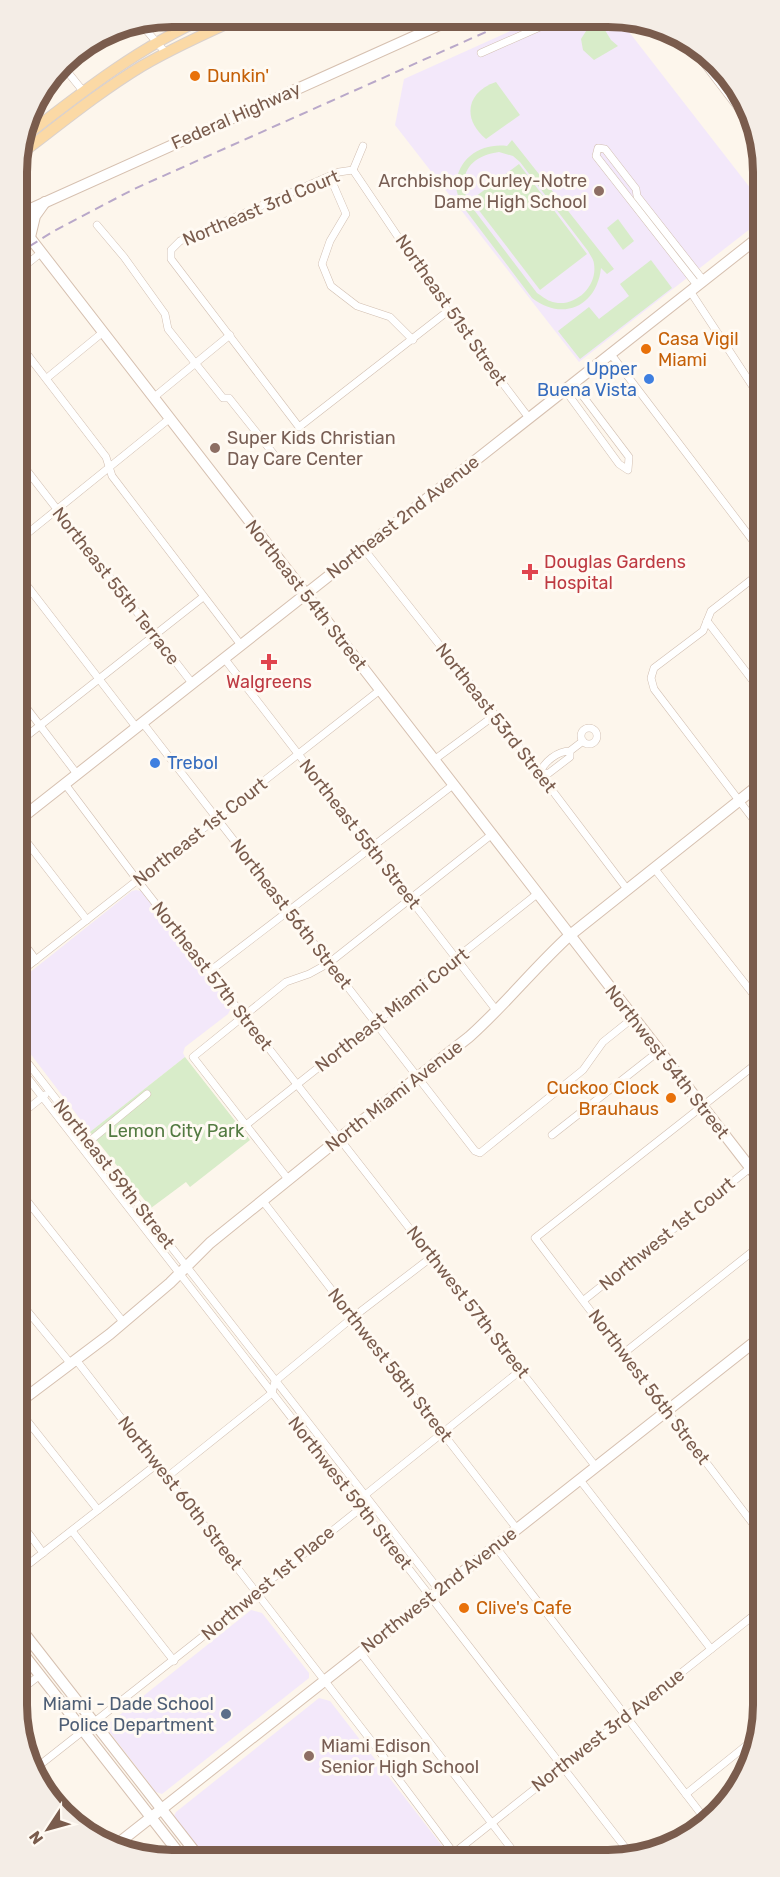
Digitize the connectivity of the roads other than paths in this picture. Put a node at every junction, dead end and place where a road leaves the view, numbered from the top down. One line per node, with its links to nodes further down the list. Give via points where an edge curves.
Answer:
1 (186, 27): 6 (main road)
2 (221, 27): 7 (main road)
3 (435, 27): 18 (main road, Federal Highway)
4 (540, 27): 8 (street)
5 (145, 30): 6 (street)
6 (155, 42): 7 (street); 11 (main road)
7 (166, 53): 15 (main road, via 103,92)
8 (481, 53)
9 (703, 63): 12 (street)
10 (68, 72): 11 (street)
11 (83, 91): 13 (main road)
12 (738, 107)
13 (34, 129)
14 (363, 146): 16 (street)
15 (29, 148)
16 (353, 170): 17 (street, Northeast 3rd Court); 27 (street, Northeast 51st Street)
17 (330, 177): 29 (street, Northeast 3rd Court, via 180,241 171,250 171,259); 30 (street, via 345,214 321,264 331,286 357,306 390,317)
18 (45, 202): 19 (main road, Federal Highway); 22 (main road, via 35,216)
19 (27, 210)
20 (97, 225): 33 (street, via 165,314 168,329)
21 (27, 233): 22 (main road, Northeast 54th Street)
22 (30, 237): 24 (main road, Northeast 54th Street)
23 (753, 242): 26 (main road, Northeast 2nd Avenue)
24 (42, 252): 25 (street); 28 (main road, Northeast 54th Street)
25 (27, 264)
26 (697, 286): 26 (street, via 636,189 604,149 598,148 596,156); 32 (main road, Northeast 2nd Avenue); 35 (street)
27 (448, 311): 30 (street); 38 (street, Northeast 51st Street)
28 (102, 333): 34 (street); 37 (main road, Northeast 54th Street)
29 (230, 336): 30 (street, via 299,427); 33 (street)
30 (412, 340)
31 (27, 353): 34 (street)
32 (610, 354): 36 (main road, Northeast 2nd Avenue); 47 (street)
33 (196, 363): 37 (street); 42 (street)
34 (47, 378): 43 (street)
35 (753, 385)
36 (569, 387): 38 (main road, Northeast 2nd Avenue); 40 (street); 41 (street)
37 (153, 398): 39 (main road, Northeast 54th Street)
38 (529, 418): 48 (main road, Northeast 2nd Avenue)
39 (169, 419): 43 (street); 51 (main road, Northeast 54th Street)
40 (619, 444): 41 (street); 41 (street, via 629,457 628,470)
41 (610, 451)
42 (276, 457)
43 (110, 467): 45 (street); 52 (street, via 112,476)
44 (27, 471): 45 (street, Northeast 55th Terrace)
45 (57, 510): 46 (street); 54 (street, Northeast 55th Terrace)
46 (27, 534)
47 (753, 541)
48 (363, 548): 51 (main road, Northeast 2nd Avenue); 62 (street, Northeast 53rd Street)
49 (753, 578): 53 (street, via 711,611)
50 (27, 586): 57 (street, Northeast 56th Street)
51 (305, 594): 55 (main road, Northeast 2nd Avenue); 60 (main road, Northeast 54th Street)
52 (203, 597): 54 (street); 55 (street)
53 (707, 621): 58 (street); 74 (street, via 703,631 654,668 651,678 654,689)
54 (155, 635): 57 (street); 59 (street, Northeast 55th Terrace)
55 (241, 645): 56 (main road, Northeast 2nd Avenue)
56 (225, 658): 59 (main road, Northeast 2nd Avenue); 67 (street, Northeast 55th Street)
57 (99, 680): 63 (street); 64 (street, Northeast 56th Street)
58 (753, 681)
59 (192, 683): 64 (main road, Northeast 2nd Avenue)
60 (380, 690): 67 (street, Northeast 1st Court); 68 (main road, Northeast 54th Street)
61 (27, 710): 63 (street)
62 (495, 715): 68 (street); 70 (street, Northeast 53rd Street)
63 (39, 725): 65 (street); 69 (street)
64 (139, 725): 69 (main road, Northeast 2nd Avenue); 76 (street, Northeast 56th Street)
65 (27, 735)
66 (583, 741): 70 (street, via 549,773)
67 (298, 755): 76 (street, Northeast 1st Court); 80 (street, Northeast 55th Street)
68 (434, 760): 72 (main road, Northeast 54th Street)
69 (77, 774): 71 (main road, Northeast 2nd Avenue)
70 (539, 774): 83 (street, Northeast 53rd Street)
71 (65, 784): 75 (main road, Northeast 2nd Avenue); 82 (street, Northeast 57th Street)
72 (453, 785): 78 (main road, Northeast 54th Street); 80 (street)
73 (753, 790): 74 (main road, North Miami Avenue)
74 (740, 801): 77 (street); 81 (main road, North Miami Avenue)
75 (27, 814)
76 (217, 817): 82 (street, Northeast 1st Court); 86 (street, Northeast 56th Street)
77 (753, 819)
78 (491, 834): 84 (main road, Northeast 54th Street); 85 (street)
79 (27, 842): 87 (street)
80 (370, 847): 85 (street, Northeast 55th Street); 86 (street)
81 (654, 868): 83 (main road, North Miami Avenue); 96 (street)
82 (138, 881): 87 (street, Northeast 1st Court); 95 (street, Northeast 57th Street)
83 (627, 889): 88 (main road, North Miami Avenue)
84 (537, 894): 88 (main road, Northeast 54th Street); 90 (street, Northeast Miami Court)
85 (411, 899): 90 (street, Northeast 55th Street); 92 (street)
86 (288, 912): 92 (street, Northeast 56th Street); 95 (street)
87 (87, 920): 91 (street, Northeast 1st Court)
88 (569, 936): 94 (main road, Northeast 54th Street); 97 (main road, North Miami Avenue)
89 (27, 948): 91 (street)
90 (457, 958): 97 (street, Northeast 55th Street); 100 (street, Northeast Miami Court)
91 (36, 960): 93 (street, Northeast 1st Court)
92 (329, 963): 98 (street, via 286,982); 100 (street, Northeast 56th Street)
93 (27, 967)
94 (595, 969): 99 (main road, Northwest 54th Street)
95 (210, 971): 98 (street, Northeast 57th Street)
96 (753, 995)
97 (496, 1010): 105 (main road, North Miami Avenue)
98 (244, 1016): 106 (street, Northeast 57th Street); 112 (street, via 193,1057)
99 (633, 1018): 101 (main road, Northwest 54th Street); 105 (street, via 603,1042 583,1070 480,1153)
100 (376, 1022): 105 (street, Northeast 56th Street); 106 (street, Northeast Miami Court)
101 (659, 1052): 110 (main road, Northwest 54th Street); 113 (street)
102 (27, 1062): 107 (street, Northeast 59th Street)
103 (753, 1066): 110 (street)
104 (27, 1077): 109 (street, Northeast 59th Street)
105 (418, 1077): 114 (main road, North Miami Avenue)
106 (297, 1085): 112 (street, Northeast Miami Court); 114 (street, Northeast 57th Street)
107 (49, 1091): 109 (street); 115 (street, Northeast 59th Street)
108 (147, 1094): 115 (street)
109 (42, 1097): 111 (street); 116 (street, Northeast 59th Street)
110 (702, 1107): 117 (main road, Northwest 54th Street); 125 (street, Northwest 56th Street, via 535,1238)
111 (27, 1109)
112 (246, 1125): 119 (street)
113 (552, 1135)
114 (340, 1138): 119 (main road, North Miami Avenue); 123 (street, Northwest 57th Street)
115 (88, 1141): 116 (street); 124 (street, Northeast 59th Street)
116 (81, 1147): 124 (street, Northeast 59th Street)
117 (750, 1168): 118 (main road, Northwest 54th Street); 125 (street, Northwest 1st Court)
118 (753, 1172)
119 (288, 1179): 120 (main road, North Miami Avenue)
120 (262, 1200): 124 (main road, North Miami Avenue); 127 (street, Northwest 58th Street)
121 (27, 1201): 128 (street)
122 (753, 1251): 130 (street)
123 (433, 1256): 127 (street); 132 (street, Northwest 57th Street)
124 (182, 1270): 128 (main road, North Miami Avenue); 133 (street, Northwest 59th Street); 134 (street, Northwest 59th Street)
125 (584, 1300): 130 (street, Northwest 56th Street)
126 (27, 1310): 131 (street, Northwest 60th Street)
127 (352, 1318): 133 (street); 138 (street, Northwest 58th Street)
128 (124, 1323): 131 (main road, North Miami Avenue)
129 (753, 1343): 136 (main road, Northwest 2nd Avenue)
130 (624, 1353): 136 (street, Northwest 56th Street)
131 (74, 1362): 135 (main road, North Miami Avenue); 139 (street, Northwest 60th Street)
132 (521, 1370): 138 (street); 140 (street, Northwest 57th Street)
133 (275, 1381): 134 (street); 143 (street, Northwest 59th Street)
134 (272, 1393): 141 (street); 144 (street, Northwest 59th Street)
135 (27, 1397)
136 (666, 1412): 140 (main road, Northwest 2nd Avenue); 146 (street, Northwest 56th Street)
137 (27, 1421): 145 (street)
138 (443, 1432): 143 (street); 147 (street, Northwest 58th Street)
139 (157, 1464): 141 (street, Northwest 60th Street); 145 (street)
140 (596, 1467): 142 (main road, Northwest 2nd Avenue)
141 (167, 1477): 153 (street, Northwest 60th Street)
142 (580, 1480): 147 (main road, Northwest 2nd Avenue); 157 (street)
143 (365, 1495): 144 (street); 154 (street, Northwest 59th Street)
144 (361, 1508): 153 (street, Northwest 1st Place); 154 (street, Northwest 59th Street)
145 (98, 1510): 149 (street)
146 (753, 1524)
147 (517, 1529): 150 (main road, Northwest 2nd Avenue)
148 (27, 1531): 151 (street)
149 (72, 1531): 151 (street); 160 (street)
150 (495, 1546): 154 (main road, Northwest 2nd Avenue); 164 (street)
151 (44, 1553): 152 (street)
152 (27, 1566)
153 (258, 1593): 160 (street, Northwest 1st Place); 162 (street, Northwest 60th Street)
154 (435, 1594): 158 (main road, Northwest 2nd Avenue); 169 (street, Northwest 59th Street)
155 (753, 1616): 157 (street, Northwest 3rd Avenue)
156 (27, 1637): 165 (main road)
157 (711, 1649): 164 (street, Northwest 3rd Avenue)
158 (360, 1652): 162 (main road, Northwest 2nd Avenue); 174 (street)
159 (27, 1659): 161 (main road)
160 (174, 1661): 165 (street, Northwest 1st Place)
161 (40, 1675): 163 (street); 166 (main road)
162 (325, 1680): 171 (main road, Northwest 2nd Avenue); 179 (street, Northwest 60th Street)
163 (27, 1685)
164 (626, 1716): 169 (street, Northwest 3rd Avenue); 170 (street)
165 (94, 1723): 166 (street, Northwest 1st Place); 171 (main road)
166 (84, 1731): 168 (street, Northwest 1st Place); 173 (main road)
167 (747, 1745): 170 (street)
168 (40, 1765)
169 (563, 1766): 174 (street, Northwest 3rd Avenue); 176 (street, Northwest 59th Street)
170 (686, 1794): 172 (street)
171 (161, 1809): 173 (main road, Northwest 2nd Avenue); 178 (main road)
172 (702, 1815)
173 (151, 1817): 175 (main road, Northwest 2nd Avenue); 177 (main road)
174 (491, 1823): 180 (street, Northwest 3rd Avenue); 181 (street)
175 (122, 1840)
176 (626, 1849)
177 (177, 1850)
178 (193, 1850)
179 (452, 1850)
180 (460, 1850)
181 (512, 1850)

